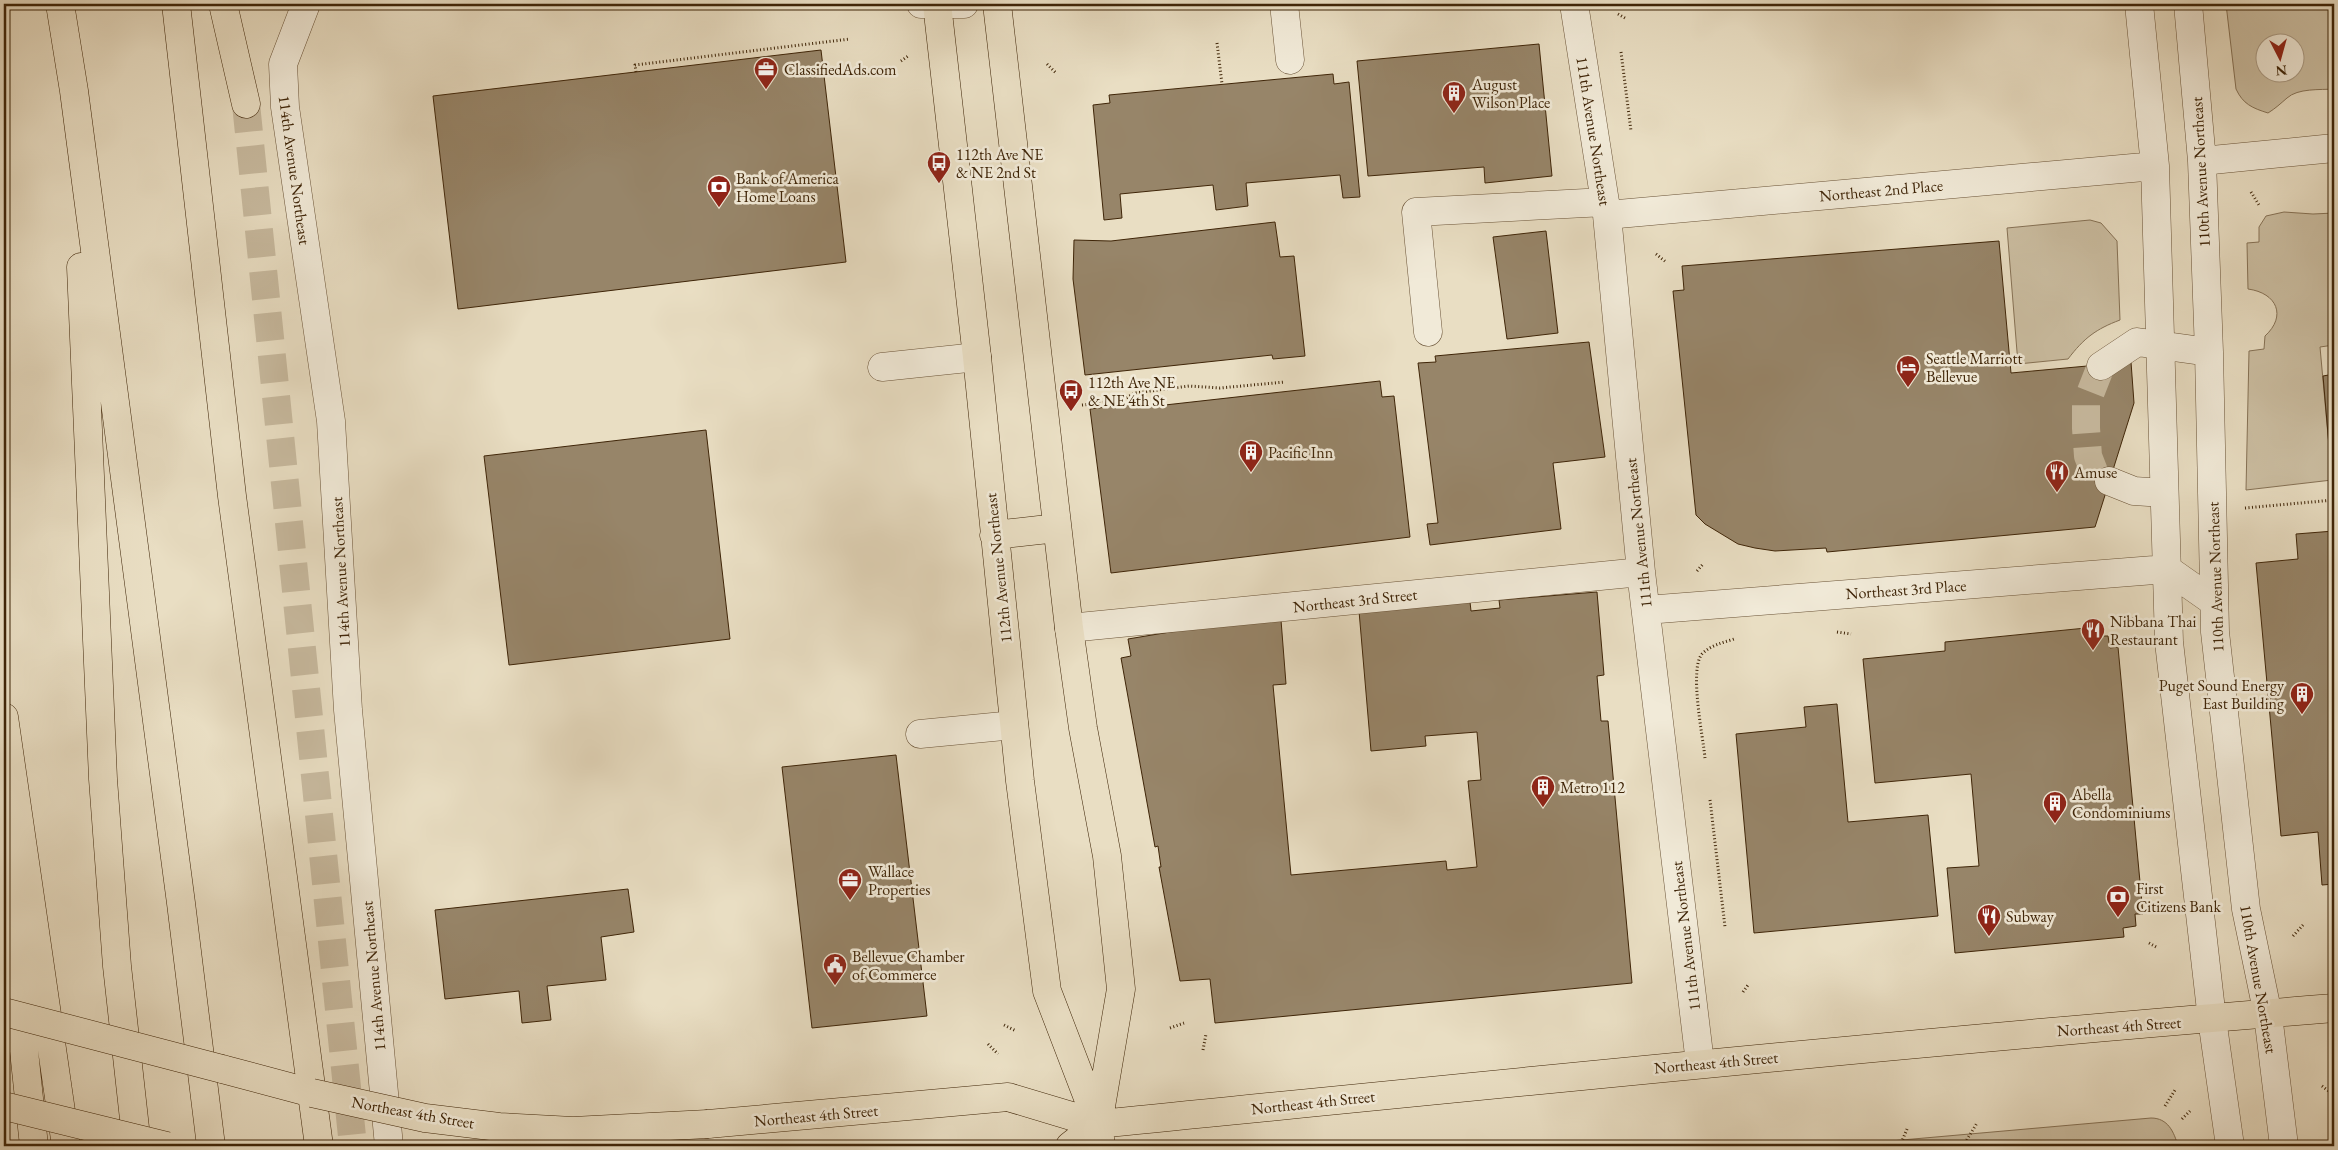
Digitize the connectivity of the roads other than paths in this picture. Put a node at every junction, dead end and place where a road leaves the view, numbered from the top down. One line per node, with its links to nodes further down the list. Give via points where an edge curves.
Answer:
1 (60, 4): 12 (main road)
2 (176, 4): 42 (main road, via 232,496)
3 (222, 4): 13 (main road)
4 (306, 4): 51 (street, 114th Avenue Northeast, via 283,64 285,107 331,421 348,710)
5 (940, 4): 21 (main road, 112th Avenue Northeast)
6 (997, 4): 26 (main road)
7 (1284, 4): 11 (street)
8 (1574, 4): 17 (street, 111th Avenue Northeast)
9 (2139, 4): 16 (street)
10 (2188, 4): 15 (street, 110th Avenue Northeast)
11 (1290, 60)
12 (74, 91): 47 (main road, via 102,779 117,966); 49 (main road)
13 (246, 104)
14 (2334, 148): 15 (street)
15 (2202, 161): 20 (street, 110th Avenue Northeast)
16 (2155, 166): 17 (street, Northeast 2nd Place); 19 (street)
17 (1606, 208): 18 (street, Northeast 2nd Place, via 1416,212); 29 (street, 111th Avenue Northeast)
18 (1428, 332)
19 (2160, 346): 20 (street); 22 (street, via 2137,342); 25 (street)
20 (2209, 352): 30 (street, 110th Avenue Northeast)
21 (977, 357): 23 (street); 27 (main road, 112th Avenue Northeast)
22 (2101, 366)
23 (882, 367)
24 (2109, 481): 25 (street, via 2134,491)
25 (2164, 493): 28 (street)
26 (1057, 528): 27 (main road); 32 (main road)
27 (994, 535): 34 (main road, 112th Avenue Northeast)
28 (2167, 568): 30 (street); 31 (street, Northeast 3rd Place); 40 (street, via 2169,642)
29 (1641, 572): 31 (street, 111th Avenue Northeast); 32 (street, Northeast 3rd Street)
30 (2214, 602): 39 (street, 110th Avenue Northeast, via 2246,909)
31 (1646, 610): 41 (street, 111th Avenue Northeast)
32 (1069, 628): 44 (main road, via 1083,728 1107,856 1121,990)
33 (4, 717): 46 (main road)
34 (1014, 725): 35 (street); 44 (main road, 112th Avenue Northeast, via 1047,992)
35 (920, 734)
36 (4, 860): 45 (main road)
37 (2334, 1008): 39 (main road, Northeast 4th Street)
38 (4, 1012): 42 (main road, Northeast 4th Street, bridge)
39 (2268, 1015): 40 (main road, Northeast 4th Street); 54 (street, 110th Avenue Northeast)
40 (2212, 1019): 41 (main road, Northeast 4th Street); 53 (street)
41 (1700, 1063): 44 (main road, Northeast 4th Street)
42 (312, 1093): 44 (main road, Northeast 4th Street, bridge, via 425,1118 573,1131 708,1124 1008,1097); 50 (main road)
43 (4, 1106): 48 (main road, bridge)
44 (1099, 1135): 52 (main road)
45 (34, 1146)
46 (66, 1146)
47 (137, 1146)
48 (167, 1146)
49 (211, 1146)
50 (319, 1146)
51 (389, 1146)
52 (1070, 1146)
53 (2230, 1146)
54 (2284, 1146)

